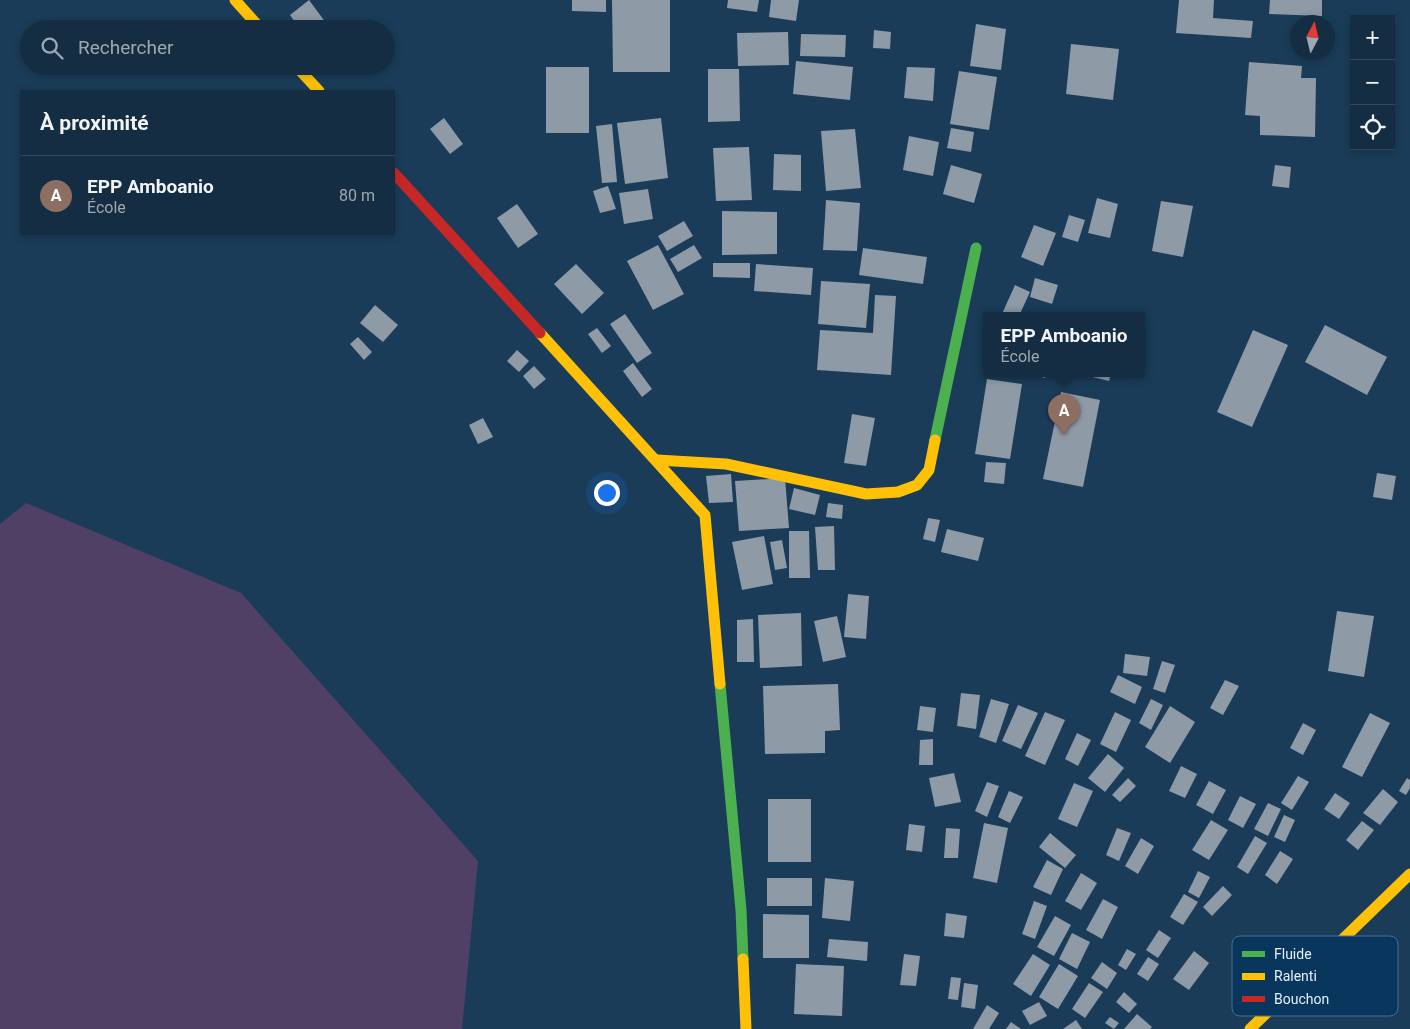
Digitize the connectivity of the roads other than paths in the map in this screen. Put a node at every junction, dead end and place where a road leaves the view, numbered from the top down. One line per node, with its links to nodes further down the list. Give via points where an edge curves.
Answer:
1 (235, 0): 2 (main road)
2 (253, 20)
3 (304, 75): 4 (main road)
4 (317, 90)
5 (395, 174): 7 (main road)
6 (976, 248): 7 (main road, via 929,470 917,485 898,492 866,494 726,464)
7 (657, 460): 11 (main road, via 705,515 741,910)
8 (1410, 874): 9 (main road)
9 (1346, 936)
10 (1263, 1016): 12 (main road)
11 (746, 1029)
12 (1250, 1029)

